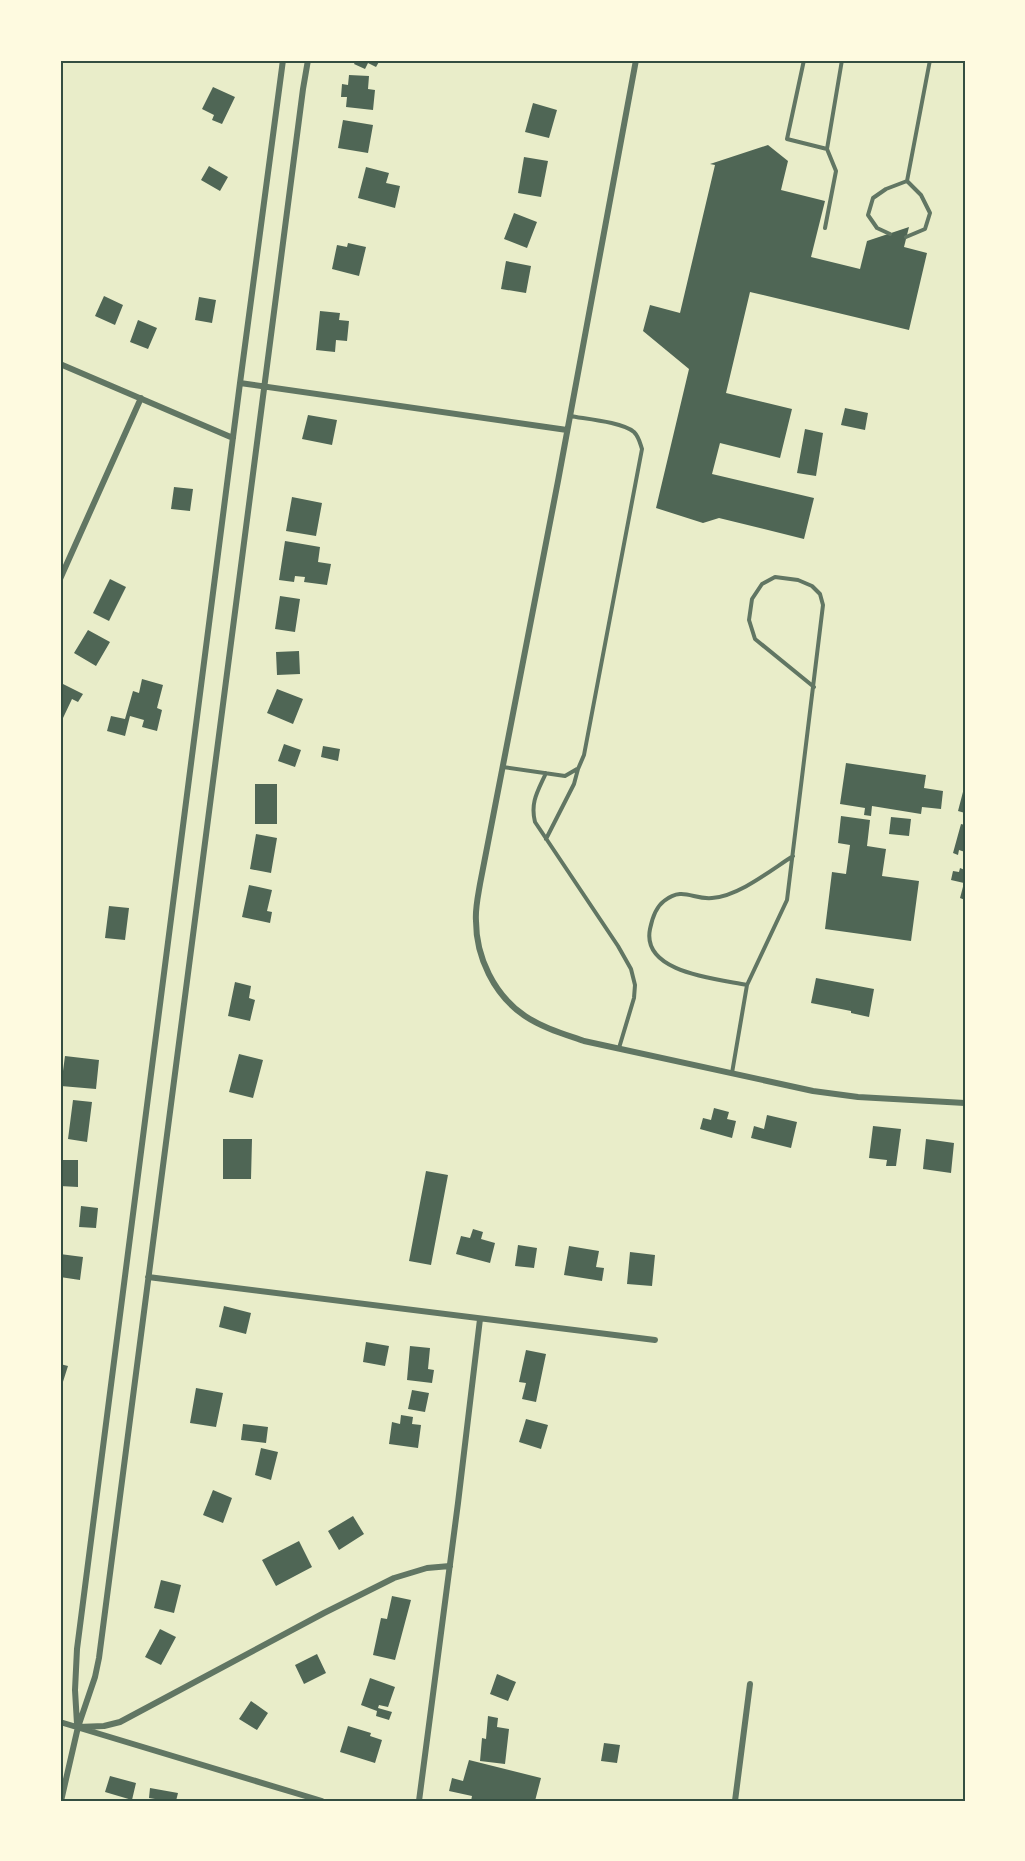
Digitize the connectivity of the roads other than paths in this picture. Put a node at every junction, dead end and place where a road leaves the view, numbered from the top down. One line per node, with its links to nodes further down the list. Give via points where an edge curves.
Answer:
1 (283, 60): 13 (street)
2 (308, 60): 14 (street)
3 (636, 60): 16 (street)
4 (804, 60): 7 (lane, via 787,139)
5 (842, 60): 7 (lane)
6 (930, 60): 8 (lane)
7 (827, 149): 9 (lane, via 836,171)
8 (907, 181): 10 (lane, via 873,198 868,215 877,228); 11 (lane, via 921,195 930,213 925,229)
9 (825, 228)
10 (890, 234)
11 (906, 237)
12 (60, 364): 15 (street)
13 (240, 382): 14 (street); 18 (street)
14 (265, 386): 17 (street); 30 (street)
15 (141, 399): 18 (street); 19 (street)
16 (570, 416): 17 (street); 22 (lane, via 632,430 642,449 584,755)
17 (567, 430): 21 (street)
18 (233, 438): 36 (street, via 77,1649)
19 (60, 579)
20 (814, 687): 20 (lane, via 823,605 820,594 798,580 775,577 762,584 752,599 749,620 755,639); 25 (lane)
21 (502, 767): 23 (lane); 27 (street, via 476,918 481,956 506,998 524,1015 557,1032)
22 (578, 769): 23 (lane, via 565,776); 24 (lane)
23 (546, 773): 24 (lane, via 532,810)
24 (546, 839): 27 (lane, via 631,969 634,998)
25 (793, 856): 26 (lane, via 787,900); 26 (lane, via 724,896 680,893 663,901 654,913 649,932 651,946 660,959 686,972)
26 (747, 985): 28 (lane)
27 (619, 1048): 28 (street)
28 (732, 1073): 29 (street, via 858,1097)
29 (965, 1103)
30 (148, 1277): 31 (street); 36 (street, via 99,1658)
31 (480, 1319): 32 (street); 33 (street)
32 (655, 1340)
33 (450, 1566): 36 (street, via 394,1578 120,1722); 39 (street)
34 (750, 1684): 40 (street)
35 (60, 1722): 36 (street)
36 (78, 1727): 37 (street); 38 (street)
37 (61, 1801)
38 (322, 1801)
39 (419, 1801)
40 (735, 1801)

